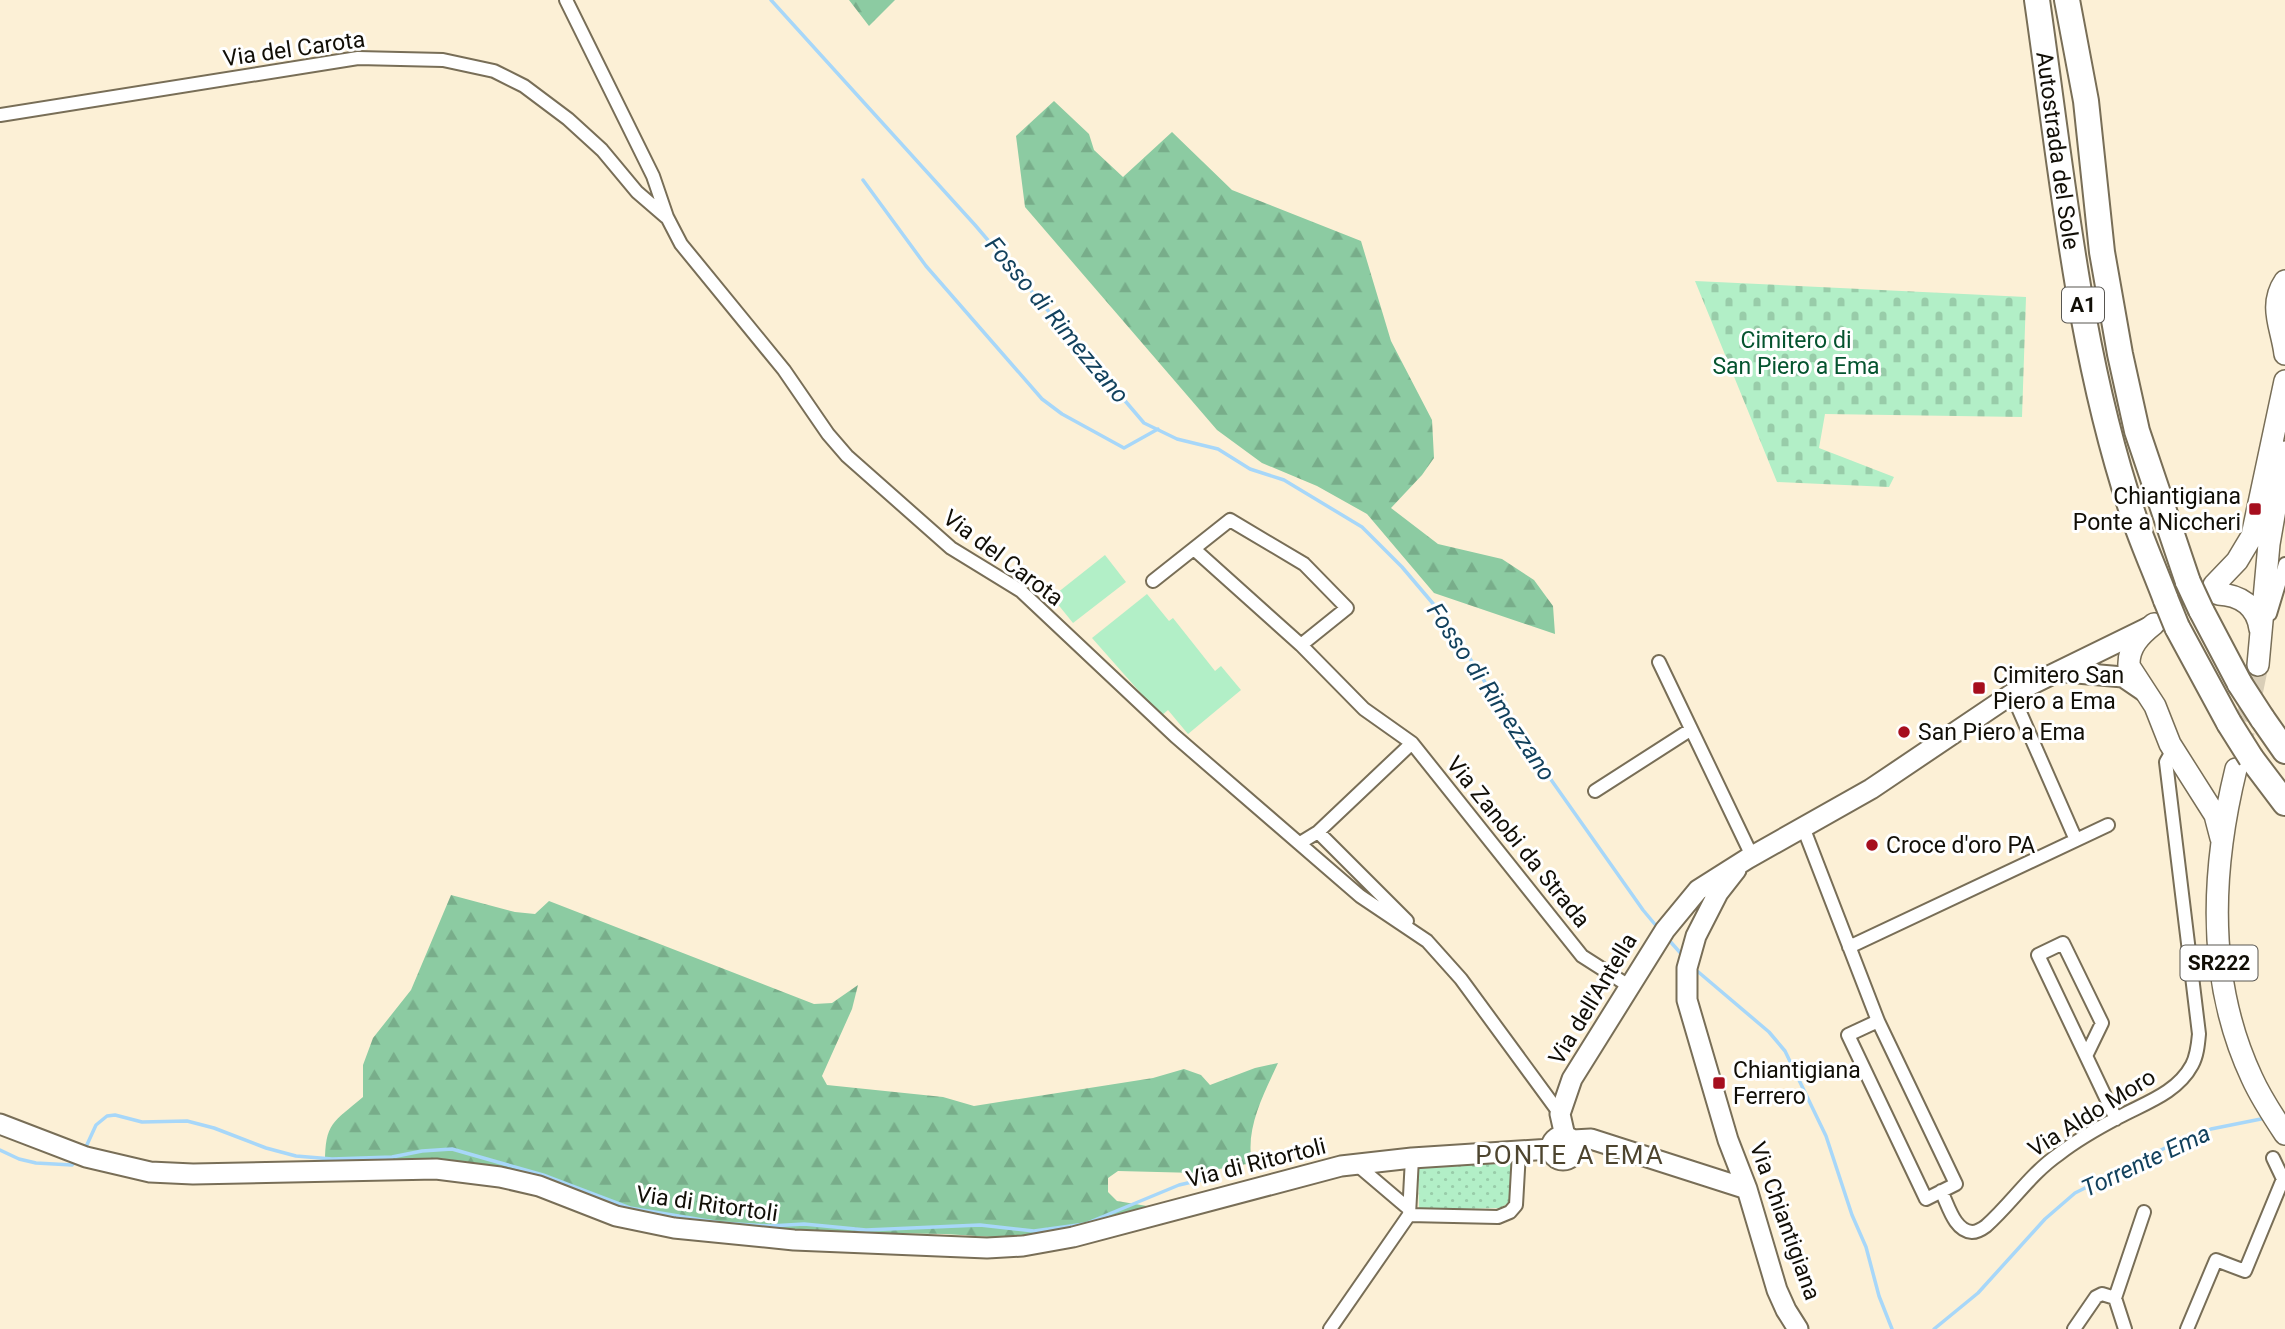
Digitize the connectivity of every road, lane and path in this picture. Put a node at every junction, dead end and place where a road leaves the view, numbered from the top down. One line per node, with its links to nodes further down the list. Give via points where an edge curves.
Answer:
1 (566, 0): 5 (street, Via del Carota, via 653,176)
2 (2037, 0): 15 (highway, Autostrada del Sole / A1, bridge, via 2093,360 2137,526 2166,600)
3 (2067, 0): 14 (highway, Autostrada del Sole / A1, bridge, via 2086,101 2102,252 2137,431 2188,582)
4 (0, 115): 5 (street, Via del Carota, via 358,58 443,60 494,71 524,86 603,150 637,192)
5 (667, 217): 34 (street, Via del Carota, via 681,244 847,456 951,548 1021,591 1175,736)
6 (2285, 281): 7 (main road, via 2276,304)
7 (2282, 330): 8 (main road)
8 (2285, 355)
9 (2285, 381): 14 (main road, via 2252,536)
10 (2285, 452): 16 (main road, via 2269,544)
11 (1194, 549): 13 (street); 17 (street, Via Zanobi da Strada); 17 (street, via 1230,520 1304,564 1347,608)
12 (2285, 564): 16 (street)
13 (1153, 581)
14 (2211, 597): 16 (main road, via 2234,596 2249,605 2258,617); 25 (highway, Autostrada del Sole / A1, bridge, via 2240,684)
15 (2165, 626): 20 (street, Via Chiantigiana); 21 (main road, SR222, via 2137,640 2129,659); 27 (highway, Autostrada del Sole / A1, bridge, via 2229,723)
16 (2261, 638): 19 (main road)
17 (1301, 645): 24 (street, Via Zanobi da Strada, via 1364,709)
18 (1659, 662): 23 (street)
19 (2258, 664)
20 (2057, 673): 21 (street, Via Chiantigiana, via 2123,677); 22 (street, Via Chiantigiana)
21 (2146, 692): 26 (main road, SR222)
22 (2012, 694): 31 (street, Via Chiantigiana, via 1871,789); 33 (street)
23 (1690, 730): 28 (street); 36 (street)
24 (1412, 743): 32 (street); 40 (street, Via Zanobi da Strada, via 1581,956)
25 (2285, 751)
26 (2178, 759): 27 (main road, via 2200,778 2214,781); 35 (main road, SR222, via 2216,815); 44 (street, Via Aldo Moro, via 2169,757 2167,767 2199,1034 2195,1058 2166,1093)
27 (2241, 764): 29 (highway, Autostrada del Sole / A1); 35 (main road, SR222)
28 (1595, 791)
29 (2285, 803)
30 (2108, 825): 33 (street)
31 (1803, 827): 36 (street, Via Chiantigiana); 39 (street)
32 (1318, 832): 34 (street); 38 (street, Via del Carota)
33 (2076, 840): 39 (street)
34 (1300, 843): 38 (street, Via del Carota, via 1360,896)
35 (2221, 843): 46 (main road, SR222, via 2216,924 2232,1024 2252,1079)
36 (1750, 858): 37 (street, Via Chiantigiana, via 1698,890); 52 (street, Via Chiantigiana, via 1730,877 1705,917 1688,962 1685,985 1690,1016)
37 (1662, 933): 40 (street, Via dell'Antella)
38 (1427, 941): 43 (street, Via del Carota, via 1461,979)
39 (1849, 947): 41 (street)
40 (1629, 986): 43 (street, Via dell'Antella, via 1572,1079)
41 (1878, 1021): 53 (street, via 1956,1184); 53 (street, via 1848,1035 1926,1199)
42 (2086, 1056): 42 (street, via 2102,1024 2063,943 2038,955); 44 (street)
43 (1560, 1114): 47 (street)
44 (2116, 1119): 53 (street, Via Aldo Moro, via 2043,1166 1977,1232 1959,1226)
45 (0, 1125): 51 (street, Via di Ritortoli, via 79,1155 150,1172 436,1169 539,1186 616,1216 674,1228 794,1240 987,1248 1073,1237)
46 (2285, 1133)
47 (1563, 1142): 48 (street, Via di Ritortoli); 52 (street, Via di Ritortoli, via 1591,1139)
48 (1519, 1153): 49 (street, Via di Ritortoli); 54 (street, via 1516,1205 1510,1212 1498,1217)
49 (1412, 1158): 51 (street, Via di Ritortoli); 54 (street)
50 (2273, 1158): 61 (street, via 2283,1179 2245,1271 2216,1260)
51 (1356, 1164): 54 (street)
52 (1747, 1189): 58 (street, Via Chiantigiana, via 1777,1290)
53 (1941, 1191)
54 (1409, 1212): 57 (street)
55 (2144, 1212): 56 (street)
56 (2115, 1297): 59 (street, via 2096,1297); 60 (street)
57 (1330, 1329)
58 (1798, 1329)
59 (2074, 1329)
60 (2125, 1329)
61 (2187, 1329)

